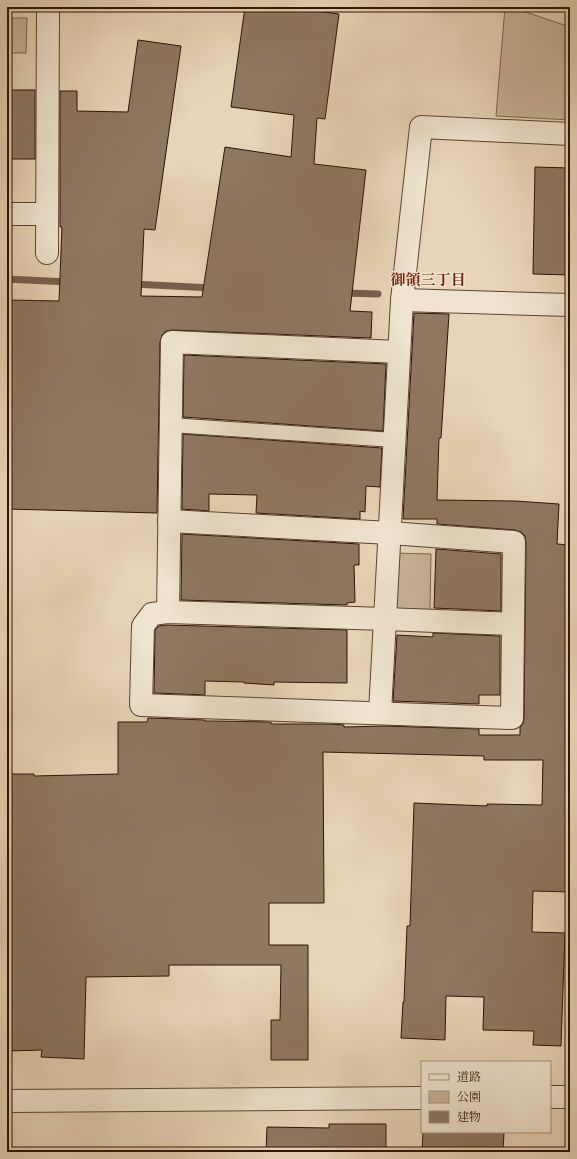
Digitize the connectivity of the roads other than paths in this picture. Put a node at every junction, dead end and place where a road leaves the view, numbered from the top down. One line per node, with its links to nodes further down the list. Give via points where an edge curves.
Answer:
1 (48, 7): 4 (street)
2 (570, 134): 6 (street, via 421,127)
3 (7, 214): 4 (street)
4 (47, 214): 5 (street)
5 (46, 253)
6 (402, 300): 7 (street); 8 (street)
7 (570, 306)
8 (399, 352): 9 (street, via 172,342); 10 (street)
9 (170, 425): 10 (lane); 11 (street)
10 (394, 440): 12 (street)
11 (169, 521): 12 (street); 13 (street)
12 (390, 533): 14 (street); 15 (street, via 514,542)
13 (168, 612): 14 (street); 16 (street, via 152,614 143,626 141,705)
14 (385, 619): 15 (street); 16 (street)
15 (513, 624): 16 (street, via 512,718)
16 (380, 713)
17 (551, 1097): 18 (street)
18 (570, 1097)
19 (421, 1098): 20 (street)
20 (7, 1102)

